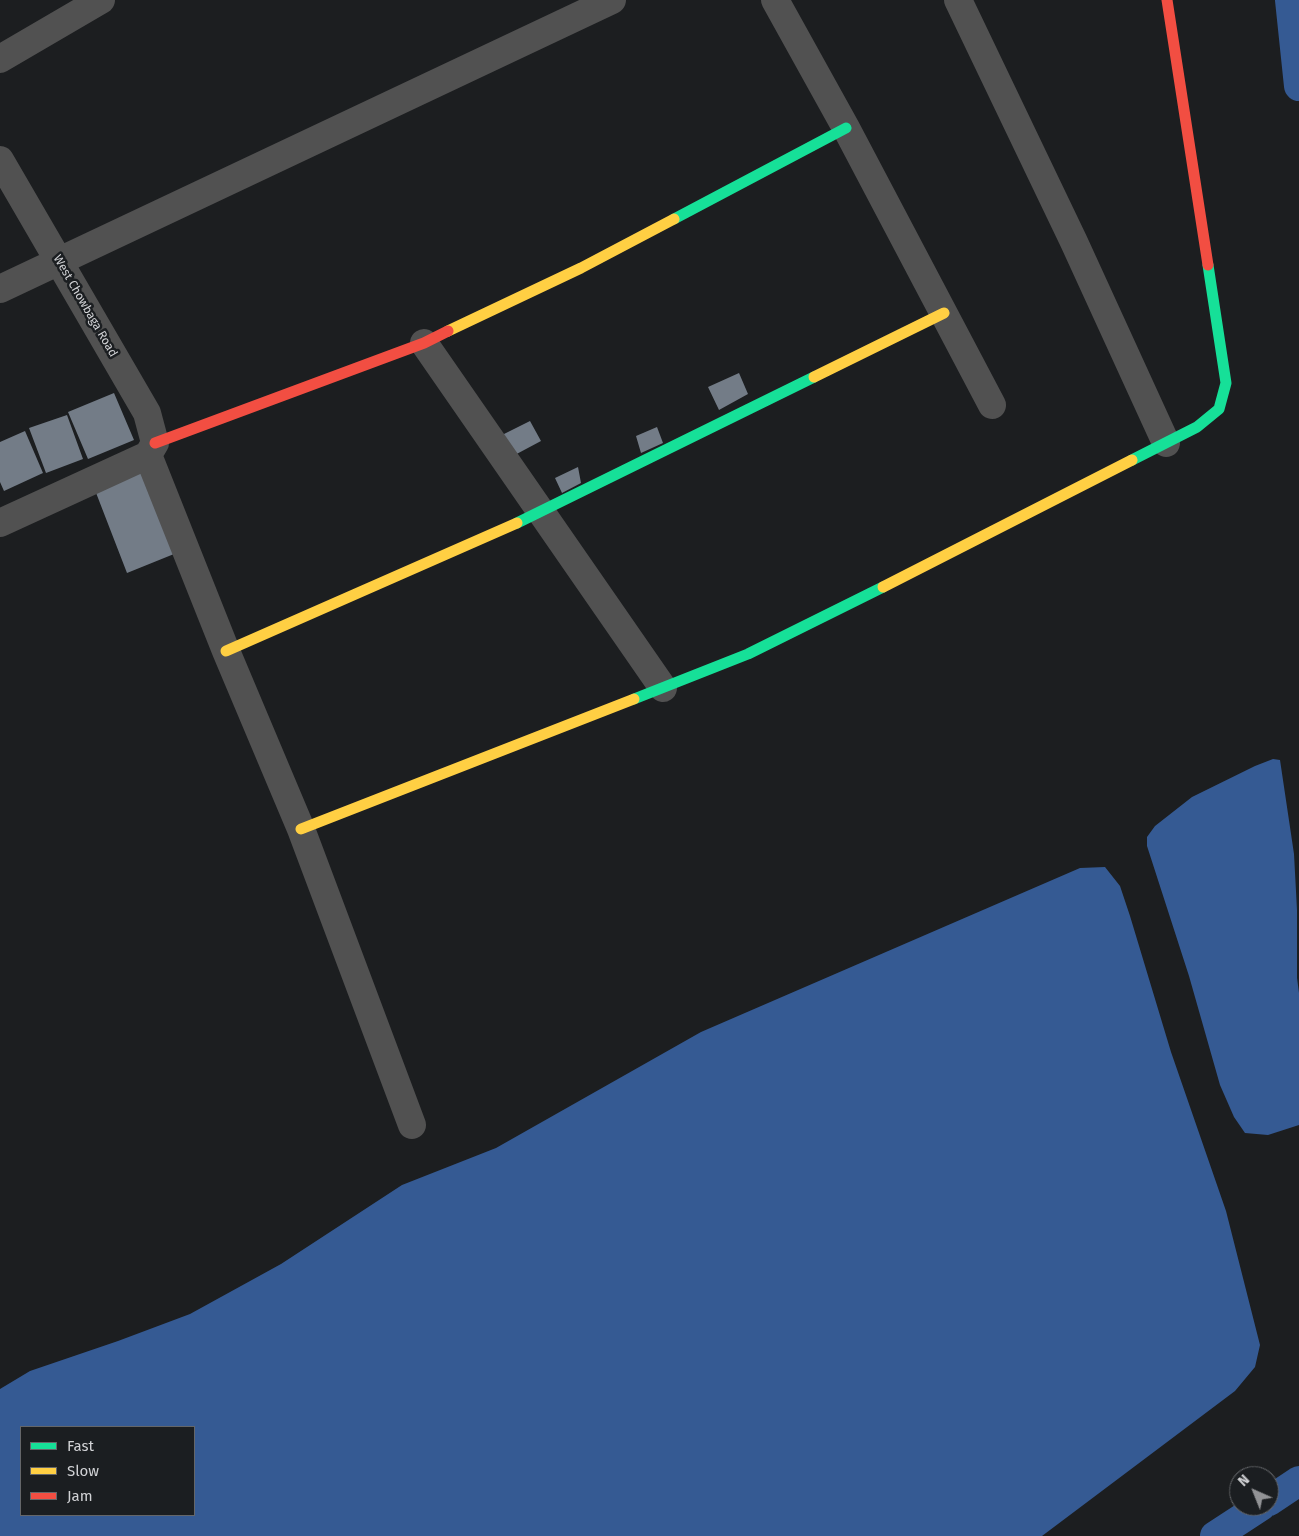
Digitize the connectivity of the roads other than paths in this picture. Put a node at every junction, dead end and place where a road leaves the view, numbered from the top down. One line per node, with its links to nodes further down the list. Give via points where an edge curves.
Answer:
1 (101, 0): 6 (street)
2 (612, 0): 9 (street)
3 (775, 0): 7 (street)
4 (958, 0): 14 (street)
5 (1167, 0): 14 (street, via 1226,383 1219,410 1197,427)
6 (0, 59)
7 (846, 128): 11 (street); 12 (street, via 581,268)
8 (0, 160): 9 (street, West Chowbaga Road)
9 (59, 260): 10 (street); 15 (street, West Chowbaga Road, via 148,413)
10 (0, 289)
11 (944, 313): 13 (street); 16 (street)
12 (424, 343): 15 (street); 16 (street)
13 (992, 404)
14 (1166, 442): 19 (street, via 815,622 748,654)
15 (152, 449): 17 (street); 18 (street, West Chowbaga Road)
16 (542, 512): 18 (street); 19 (street)
17 (0, 523)
18 (226, 651): 20 (street, West Chowbaga Road)
19 (663, 688): 20 (street)
20 (302, 829): 21 (street, West Chowbaga Road)
21 (412, 1125)

